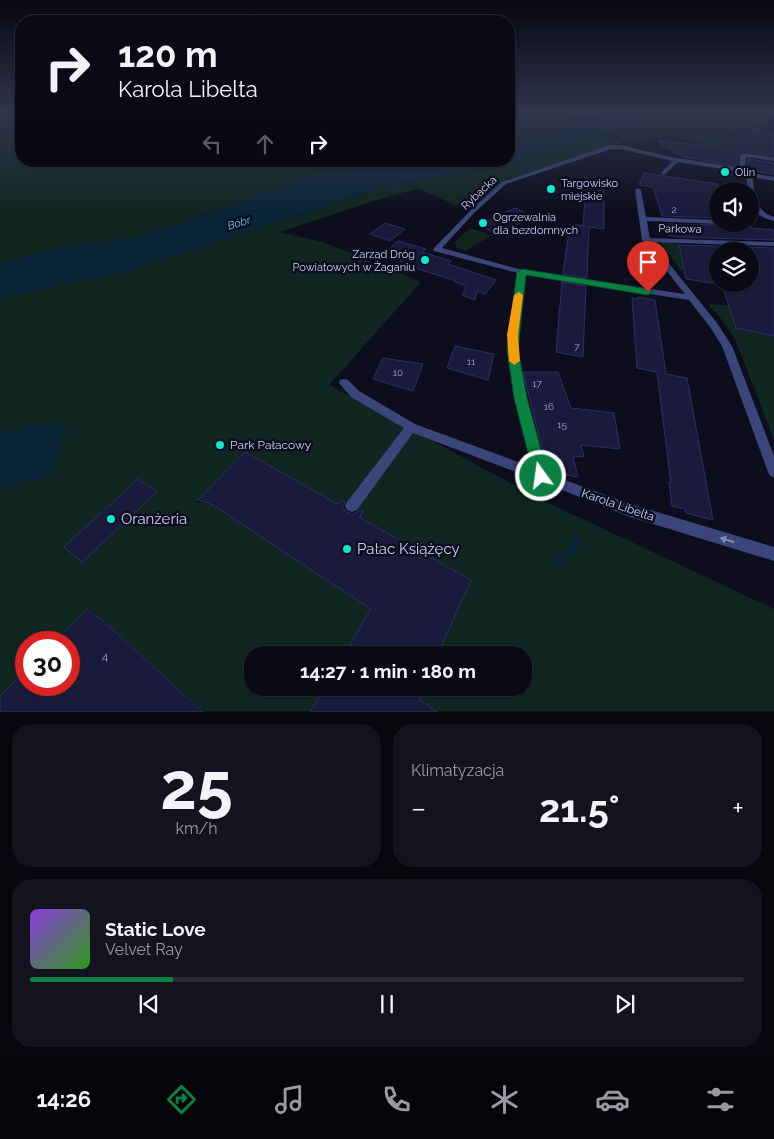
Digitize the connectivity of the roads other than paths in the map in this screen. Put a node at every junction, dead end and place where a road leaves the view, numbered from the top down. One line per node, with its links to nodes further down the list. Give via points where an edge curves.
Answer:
1 (774, 159): 4 (street, via 743,155)
2 (678, 160): 3 (street); 4 (street); 12 (street, Rybacka, via 610,147 504,183 437,249)
3 (664, 173)
4 (746, 173): 5 (street); 8 (street, via 755,209)
5 (773, 181)
6 (638, 190): 7 (street)
7 (643, 219): 9 (street, Parkowa); 10 (street)
8 (774, 219)
9 (709, 222)
10 (646, 240): 11 (street, Parkowa); 13 (street)
11 (774, 244)
12 (522, 272): 13 (street); 17 (street, via 512,349 520,398)
13 (693, 298): 16 (street, via 727,346)
14 (344, 383): 15 (street, Karola Libelta, via 355,394)
15 (411, 427): 17 (street, Karola Libelta); 18 (street)
16 (774, 470)
17 (541, 476): 19 (street, Karola Libelta, one-way to 17, via 659,519)
18 (352, 506)
19 (774, 554)

